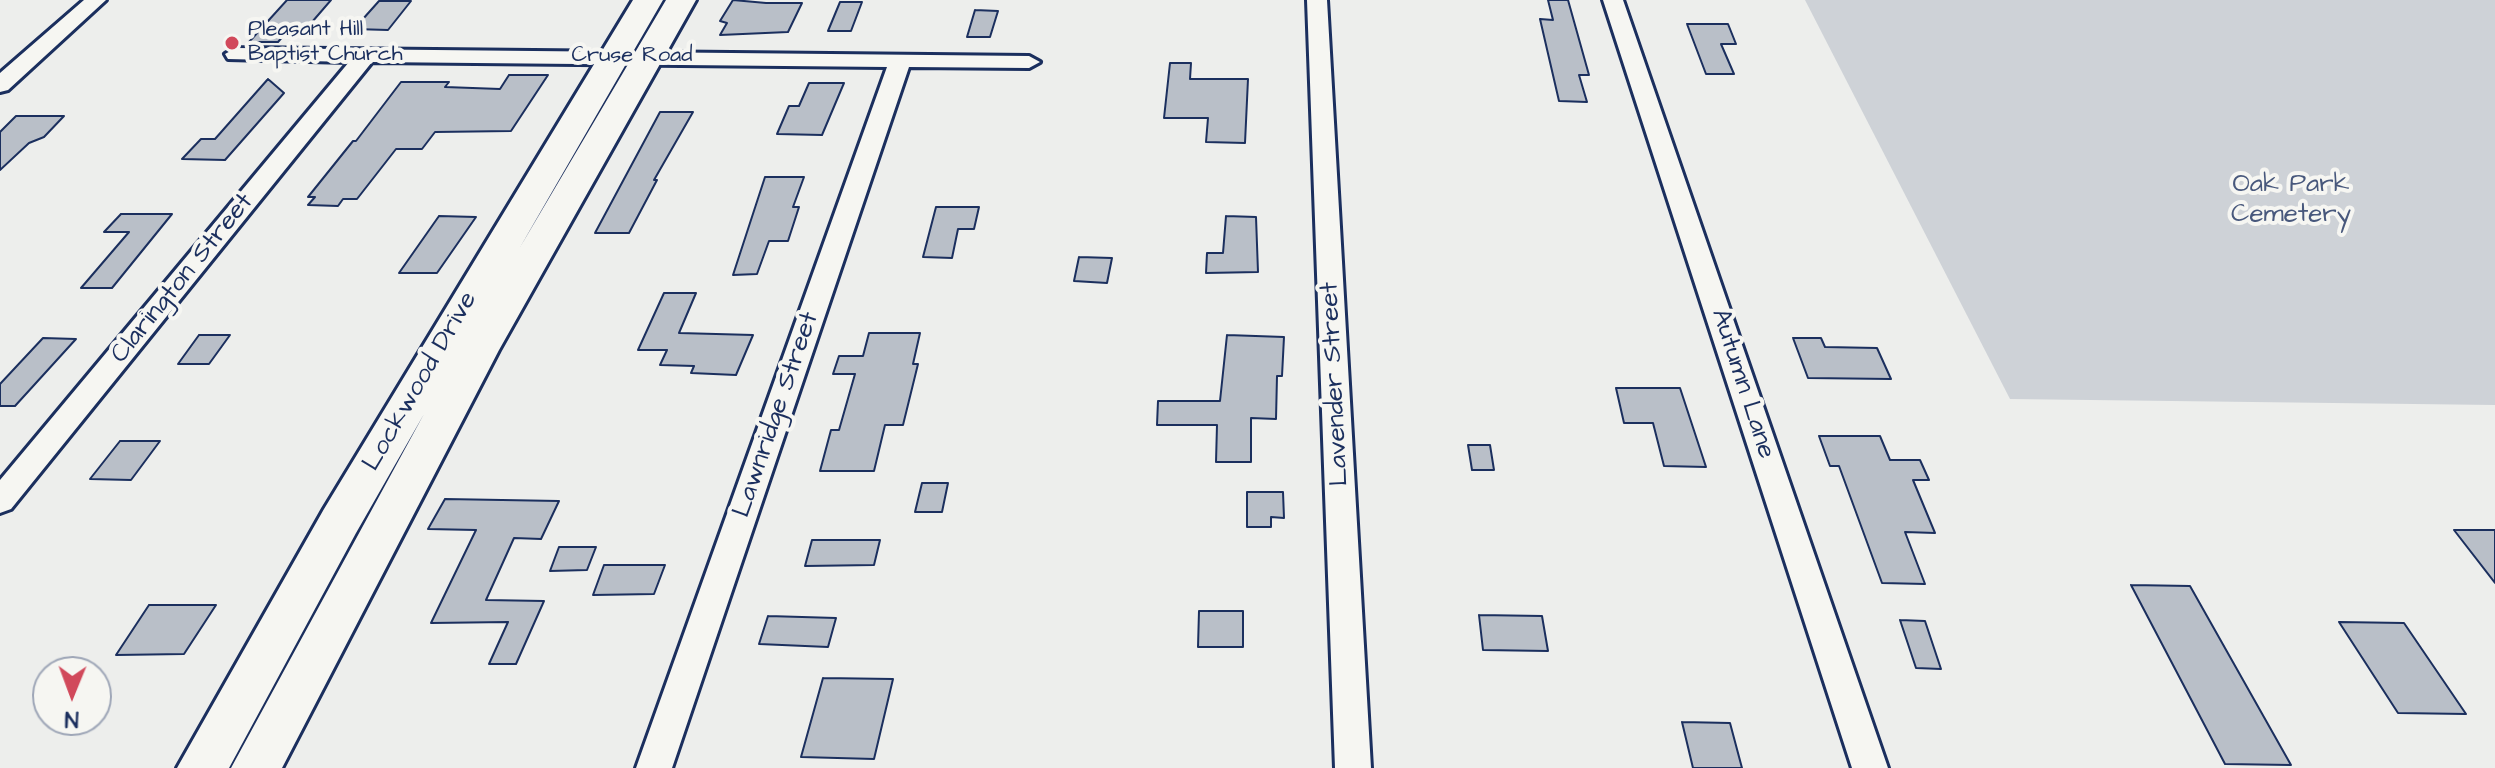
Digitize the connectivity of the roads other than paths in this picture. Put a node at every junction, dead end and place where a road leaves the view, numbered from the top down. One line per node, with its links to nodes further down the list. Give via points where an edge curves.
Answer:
1 (96, 0): 11 (street)
2 (648, 0): 8 (main road, Lockwood Drive)
3 (681, 0): 8 (main road, Lockwood Drive)
4 (1317, 0): 16 (street, Lavender Street)
5 (1613, 0): 17 (street, Autumn Lane)
6 (236, 54): 7 (street, Cruse Road)
7 (365, 56): 8 (street, Cruse Road); 12 (street, Clarington Street)
8 (633, 56): 9 (street, Cruse Road); 13 (main road, Lockwood Drive, via 403,413); 14 (main road, Lockwood Drive)
9 (900, 61): 10 (street, Cruse Road); 15 (street, Lawnridge Street)
10 (1029, 62)
11 (0, 85)
12 (0, 501)
13 (202, 768)
14 (256, 768)
15 (654, 768)
16 (1353, 768)
17 (1870, 768)

